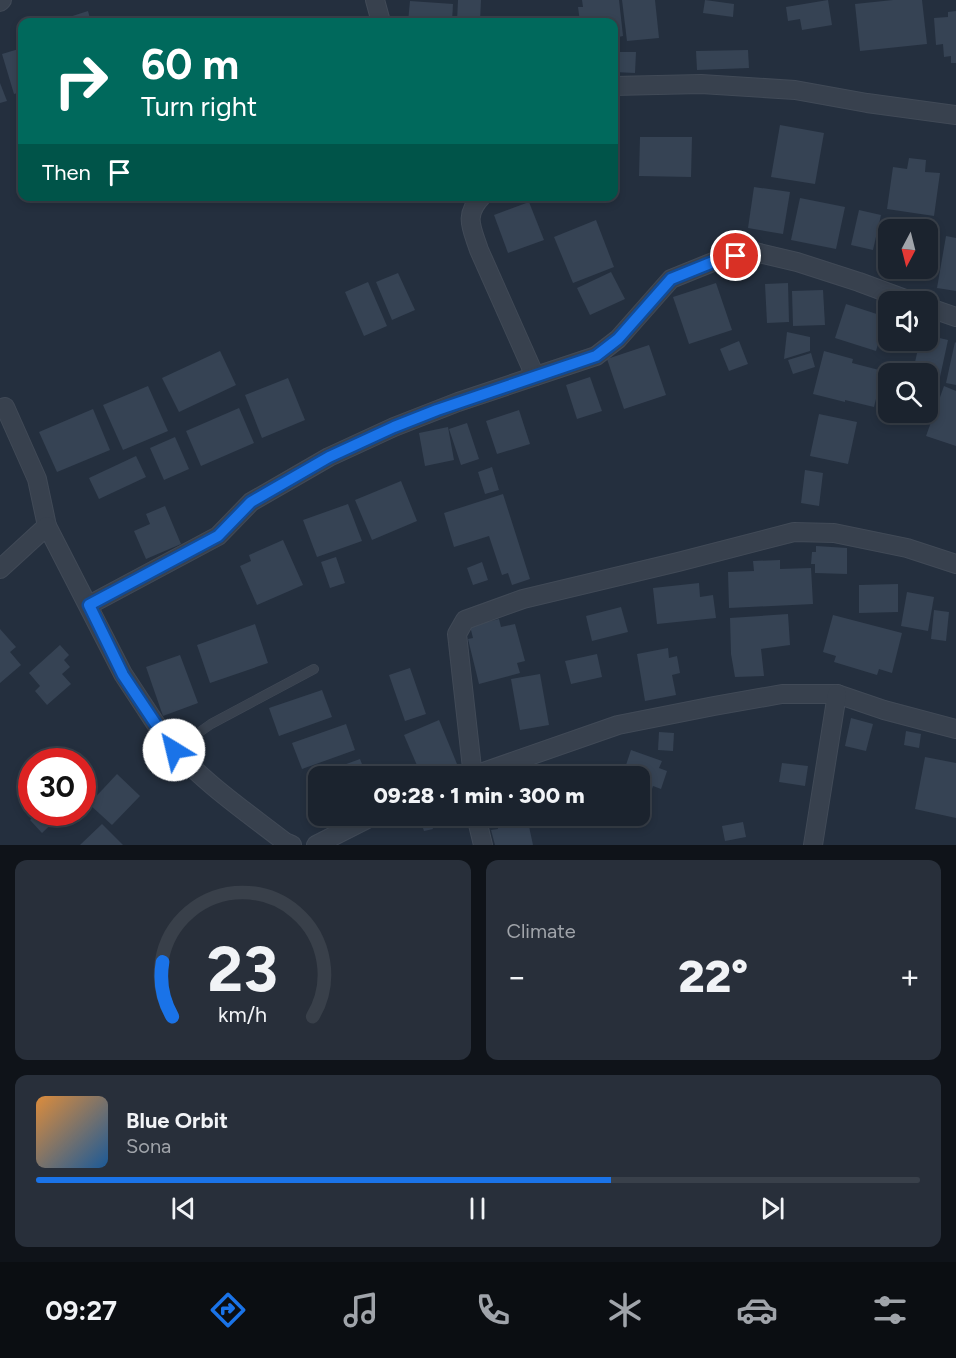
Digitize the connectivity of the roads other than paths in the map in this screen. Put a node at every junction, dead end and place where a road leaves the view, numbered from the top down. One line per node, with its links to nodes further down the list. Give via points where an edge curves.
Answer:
1 (375, 0): 2 (street)
2 (380, 18)
3 (618, 86): 4 (street, via 700,84 795,90)
4 (956, 115)
5 (478, 201): 9 (street, via 472,209 472,230)
6 (883, 291): 9 (street, via 755,252 718,260 671,279 618,339 596,356)
7 (938, 311): 8 (street)
8 (956, 317)
9 (535, 376): 14 (street, via 394,427 329,457 251,502 218,536)
10 (5, 407): 11 (street, via 37,479)
11 (47, 526): 13 (street); 14 (street)
12 (956, 564): 19 (street, via 907,548 834,533 794,532 523,599 465,620 457,634)
13 (0, 569)
14 (89, 605): 18 (street, via 123,675)
15 (314, 669): 18 (lane, via 211,724)
16 (837, 694): 17 (street); 20 (street, via 782,694 618,725); 26 (street)
17 (956, 729)
18 (174, 750): 23 (street, via 222,794)
19 (471, 766)
20 (501, 766)
21 (353, 826): 24 (street)
22 (478, 826): 25 (street)
23 (291, 845)
24 (316, 845)
25 (483, 845)
26 (813, 845)

